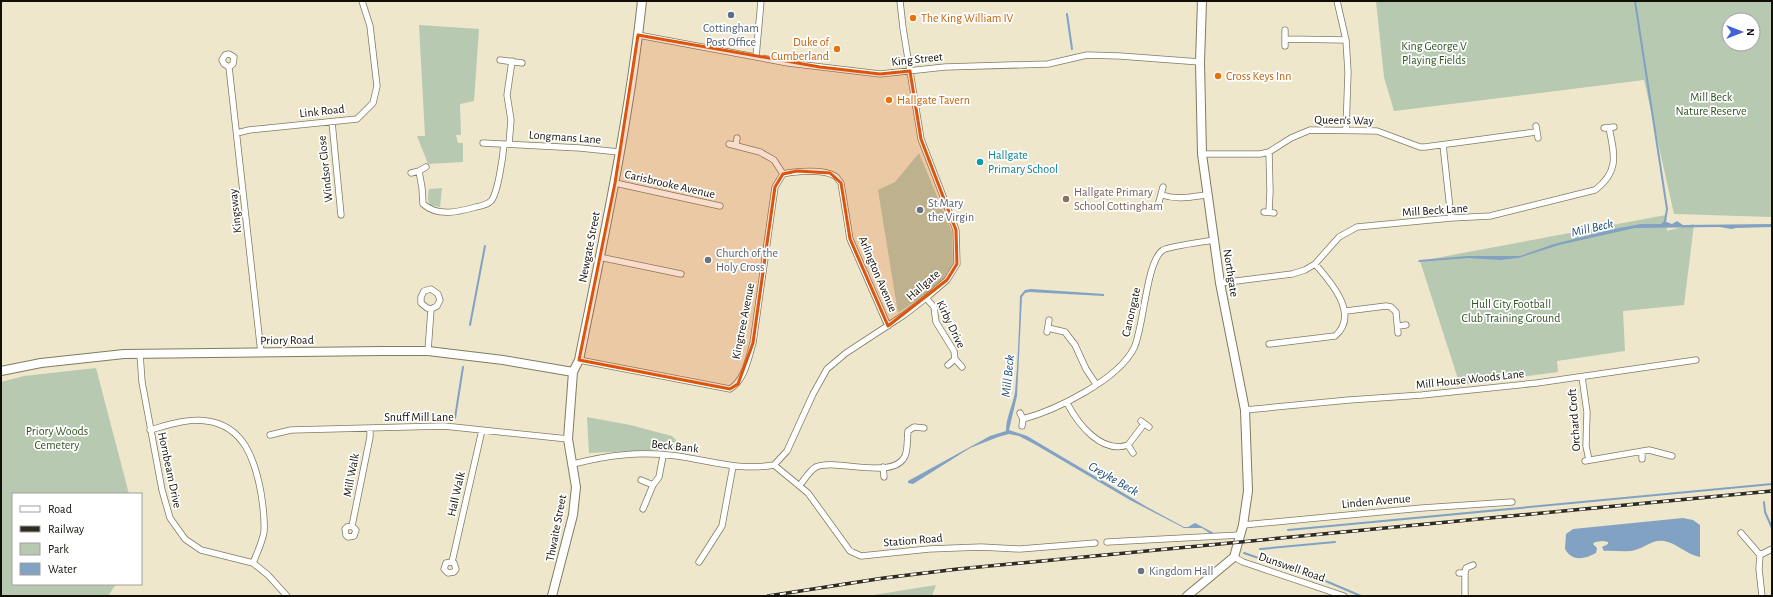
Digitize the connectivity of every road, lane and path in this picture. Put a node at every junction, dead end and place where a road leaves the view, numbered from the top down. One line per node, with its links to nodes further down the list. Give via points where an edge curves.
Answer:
1 (362, 1): 19 (street, Link Road, via 370,26 373,48 377,86 373,103 357,119)
2 (642, 1): 8 (street, Newgate Street)
3 (761, 1): 12 (street)
4 (900, 1): 18 (street, Hallgate)
5 (1202, 1): 15 (street, Northgate)
6 (1337, 1): 10 (street)
7 (1285, 30): 9 (street)
8 (638, 35): 12 (street, King Street); 30 (street, Newgate Street)
9 (1286, 39): 10 (street); 11 (street)
10 (1346, 40): 21 (street)
11 (1285, 46)
12 (756, 57): 18 (street, King Street, via 880,74)
13 (500, 60): 14 (street)
14 (512, 62): 16 (street); 26 (street, via 507,95 511,120)
15 (1200, 62): 18 (street, King Street, via 1093,55 1048,64 946,67); 32 (street, Northgate)
16 (522, 63)
17 (229, 66): 22 (street, Kingsway)
18 (910, 71): 51 (street, Hallgate, via 921,139 956,230 957,244 957,264 947,280)
19 (332, 122): 22 (street, Link Road); 44 (street, Windsor Close)
20 (1609, 127): 45 (street, Mill Beck Lane, via 1614,149 1613,168 1606,181 1594,190 1490,216)
21 (1346, 130): 28 (street, Queen's Way, via 1377,131 1420,147); 31 (street, Queen's Way, via 1310,130)
22 (237, 133): 61 (street, Kingsway)
23 (737, 138): 29 (street)
24 (1538, 138): 28 (street, Queen's Way, via 1536,129)
25 (483, 143): 26 (street, Longmans Lane)
26 (507, 144): 30 (street, Longmans Lane); 34 (street, via 491,201 485,205 455,212 429,209 423,204)
27 (729, 144): 29 (street)
28 (1443, 145): 45 (street)
29 (736, 146): 36 (street, via 774,160)
30 (620, 152): 37 (street, Newgate Street)
31 (1269, 152): 32 (street, Queen's Way); 43 (street)
32 (1202, 154): 40 (street, Northgate)
33 (426, 167): 34 (street)
34 (419, 171): 35 (street)
35 (410, 173)
36 (783, 174): 56 (street, Arlington Avenue, via 797,171 830,173 841,183 850,239); 64 (street, Kingtree Avenue, via 775,187 753,343 738,384 730,388)
37 (615, 183): 42 (street, Carisbrooke Avenue); 47 (street, Newgate Street)
38 (1163, 187): 39 (street)
39 (1162, 195): 40 (street, via 1185,198); 41 (street)
40 (1206, 195): 46 (street, Northgate)
41 (1159, 202)
42 (720, 206)
43 (1269, 212)
44 (341, 215)
45 (1451, 218): 48 (street, Mill Beck Lane, via 1357,228 1339,237)
46 (1214, 240): 50 (street, Northgate); 71 (street, Canongate, via 1163,250 1154,260 1140,334 1133,350 1121,366)
47 (600, 257): 49 (street); 64 (street, Newgate Street)
48 (1315, 264): 50 (street, Mill Beck Lane, via 1292,274); 53 (street, via 1325,275)
49 (681, 274)
50 (1220, 283): 73 (street, Northgate)
51 (926, 298): 56 (street, Hallgate); 63 (street, Kirby Drive, via 934,307 936,322 954,350)
52 (431, 309): 60 (street)
53 (1346, 312): 57 (street, via 1391,307 1396,312); 59 (street, via 1341,331 1335,336 1277,346)
54 (1049, 320): 71 (street, via 1047,330 1065,332)
55 (1406, 325): 57 (street)
56 (888, 326): 91 (street, Hallgate, via 846,353 827,369 787,451)
57 (1398, 326): 58 (street)
58 (1398, 333)
59 (1269, 344)
60 (428, 351): 61 (street, Priory Road); 69 (street, Priory Road)
61 (261, 353): 62 (street, Priory Road)
62 (140, 354): 68 (street, Priory Road, via 56,360); 80 (street, Hornbeam Drive)
63 (955, 359): 66 (street, Kirby Drive); 67 (street, Kirby Drive)
64 (579, 360): 69 (street, Newgate Street)
65 (1696, 360): 70 (street, Mill House Woods Lane)
66 (948, 364)
67 (962, 368)
68 (1, 371)
69 (573, 372): 83 (street, Newgate Street)
70 (1582, 378): 73 (street, Mill House Woods Lane); 85 (street, Orchard Croft, via 1587,412 1587,460)
71 (1096, 384): 72 (street, Canongate)
72 (1067, 404): 75 (street, Canongate); 84 (street, via 1084,429 1105,443 1116,447)
73 (1245, 410): 100 (street, Northgate, via 1248,491)
74 (1020, 413): 75 (street)
75 (1023, 419): 77 (street)
76 (1145, 424): 84 (street)
77 (1022, 426)
78 (370, 428): 81 (street, Snuff Mill Lane, via 444,426); 82 (street, Snuff Mill Lane, via 291,430); 101 (street, Mill Walk)
79 (924, 428): 93 (street, via 914,427 908,431 905,456 901,462)
80 (150, 430): 111 (street, Hornbeam Drive, via 170,518 185,539 201,550); 111 (street, via 183,422 207,420 227,426 240,437 258,473 265,514 264,532)
81 (482, 430): 83 (street, Snuff Mill Lane); 109 (street, Hall Walk)
82 (270, 435)
83 (568, 439): 90 (street, Newgate Street)
84 (1128, 445): 86 (street)
85 (1642, 452): 88 (street, Orchard Croft, via 1649,450); 89 (street)
86 (1133, 454)
87 (663, 456): 90 (street, Beck Bank, via 637,453 603,456); 92 (street, Beck Bank); 96 (street, via 659,477)
88 (1672, 456)
89 (1642, 459)
90 (573, 464): 114 (street, Thwaite Street, via 576,487 573,515)
91 (774, 465): 92 (street, Beck Bank, via 757,468); 97 (street, Station Road)
92 (733, 466): 110 (street, via 722,526)
93 (883, 467): 94 (street); 97 (street, via 862,469 829,464 816,468)
94 (884, 477)
95 (641, 480): 96 (street)
96 (653, 484): 99 (street)
97 (800, 486): 105 (street, Station Road, via 815,502 850,551 861,556 929,549 1020,549)
98 (1512, 502): 100 (street, Linden Avenue)
99 (643, 509)
100 (1243, 524): 103 (street, Northgate)
101 (352, 526)
102 (1741, 533): 107 (street)
103 (1240, 535): 104 (street); 108 (street, Northgate)
104 (1107, 542)
105 (1095, 543)
106 (1772, 549): 107 (street)
107 (1760, 555): 118 (street)
108 (1234, 557): 115 (street); 116 (street, Dunswell Road)
109 (452, 562)
110 (699, 562)
111 (253, 563): 113 (street, Hornbeam Drive)
112 (1473, 565): 117 (street, via 1462,573)
113 (287, 596)
114 (552, 596)
115 (1187, 596)
116 (1344, 596)
117 (1465, 596)
118 (1762, 596)

